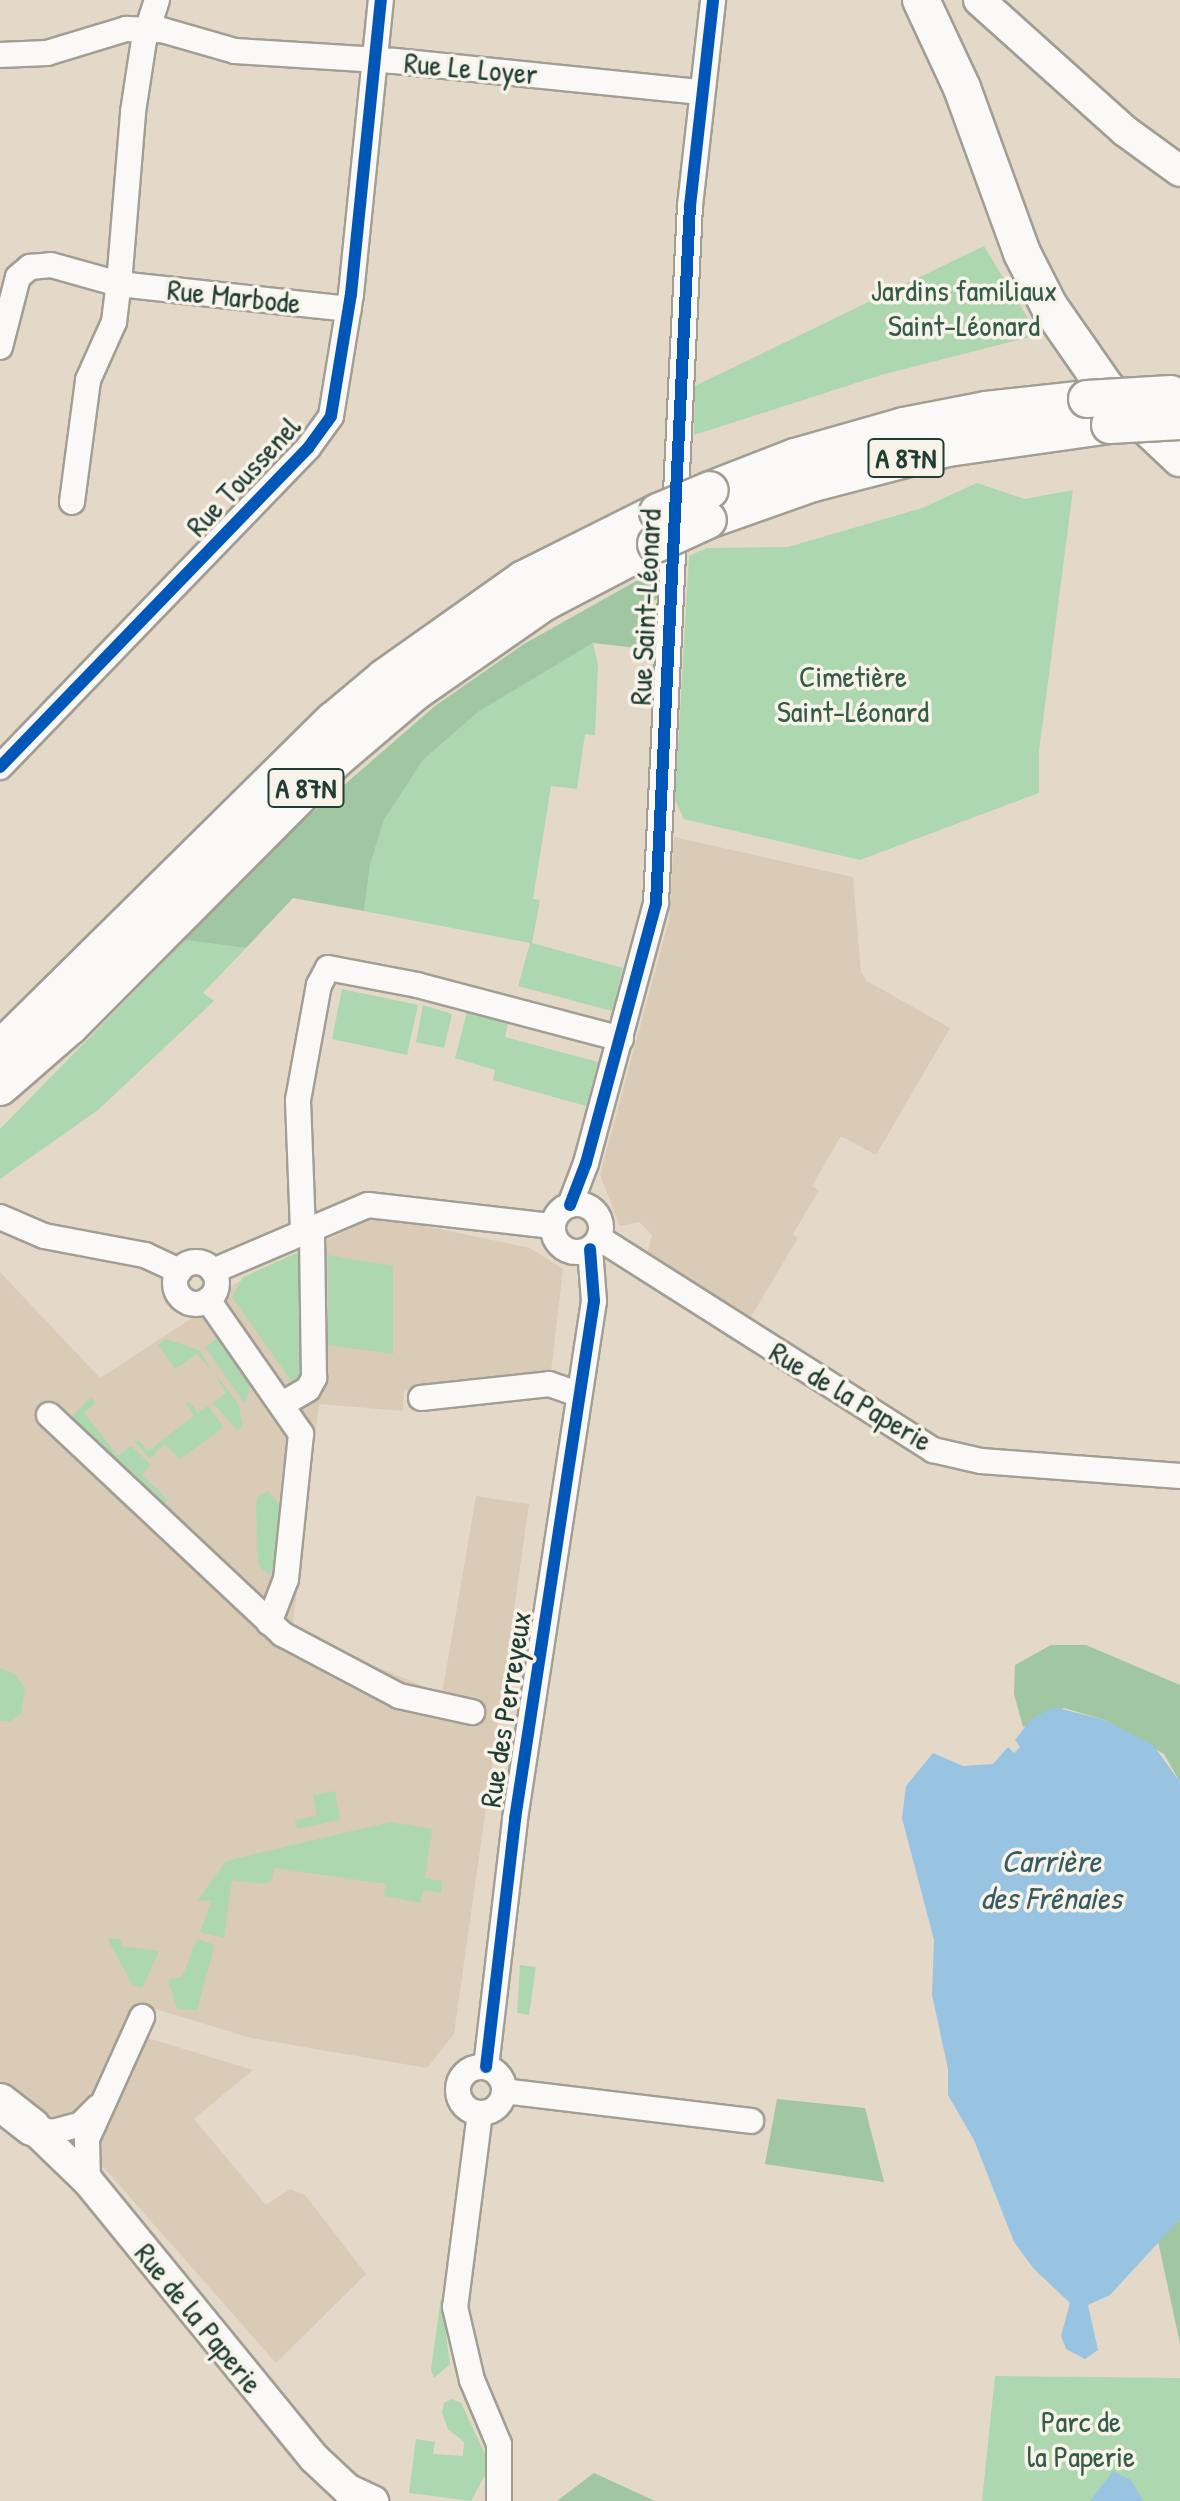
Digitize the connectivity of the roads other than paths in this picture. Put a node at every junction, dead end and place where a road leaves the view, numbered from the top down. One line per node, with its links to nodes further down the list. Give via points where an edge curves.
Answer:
1 (157, 0): 6 (street)
2 (381, 0): 8 (street, Rue Toussenel)
3 (713, 0): 9 (street, Rue Saint-Léonard)
4 (921, 0): 15 (highway, via 962,88 1022,253 1049,306 1106,388)
5 (979, 0): 10 (main road, via 1105,114)
6 (148, 30): 7 (street, Rue Le Loyer, via 126,29 47,53); 8 (street, Rue Le Loyer, via 235,51); 11 (street, via 133,112)
7 (0, 55)
8 (377, 60): 9 (street, Rue Le Loyer); 12 (street, Rue Toussenel)
9 (701, 92): 20 (street, Rue Saint-Léonard, via 688,234 656,903)
10 (1180, 171)
11 (119, 284): 12 (street, Rue Marbode); 13 (street, Rue Marbode, via 51,265 30,267 18,277); 16 (street, via 114,322 88,380)
12 (349, 309): 18 (street, Rue Toussenel, via 336,398 321,433)
13 (0, 347)
14 (1177, 403): 17 (highway, A 87N, bridge, via 1098,412 709,505)
15 (1180, 458)
16 (72, 502)
17 (657, 528): 19 (highway, A 87N, via 415,692 314,781); 21 (highway, A 87N, via 524,579 384,678 313,740)
18 (0, 767)
19 (146, 949): 22 (highway, A 87N); 23 (highway)
20 (621, 1039): 24 (street, Rue Saint-Léonard); 27 (street, via 433,989 328,968 319,985 298,1100)
21 (0, 1049)
22 (0, 1087)
23 (0, 1109)
24 (579, 1206): 26 (street); 28 (street, Rue Saint-Léonard, via 601,1223)
25 (0, 1217): 29 (street, via 44,1236 145,1255)
26 (553, 1226): 27 (street, via 377,1204); 28 (street, via 558,1242)
27 (308, 1229): 30 (street); 34 (street, via 314,1378 308,1389)
28 (587, 1246): 32 (street, Rue des Perreyeux, via 595,1283); 36 (street, Rue de la Paperie, via 933,1450 981,1461)
29 (179, 1271): 30 (street, via 199,1262); 31 (street, via 175,1285 181,1298 193,1304)
30 (213, 1271): 31 (street, via 216,1289)
31 (208, 1300): 34 (street)
32 (578, 1394): 33 (street, via 549,1384); 40 (street, Rue des Perreyeux, via 515,1819)
33 (421, 1398)
34 (284, 1403): 37 (street, via 301,1434 301,1455 286,1579)
35 (49, 1415): 37 (street)
36 (1180, 1476)
37 (269, 1623): 38 (street, via 399,1696)
38 (472, 1712)
39 (142, 2017): 43 (street)
40 (486, 2067): 41 (street, via 497,2073); 44 (street, via 467,2071 458,2085 462,2102)
41 (504, 2091): 44 (street, via 497,2106); 45 (street)
42 (0, 2102): 46 (highway)
43 (103, 2103): 46 (street, via 81,2124 52,2132); 47 (street, via 87,2139)
44 (480, 2113): 48 (street, via 455,2307 472,2380 499,2444)
45 (751, 2121)
46 (19, 2126): 47 (main road, Rue de la Paperie); 49 (main road, via 130,2250)
47 (88, 2181): 50 (main road, Rue de la Paperie, via 314,2458 347,2489)
48 (501, 2474): 51 (street); 52 (street)
49 (330, 2501)
50 (373, 2501)
51 (485, 2501)
52 (499, 2501)

